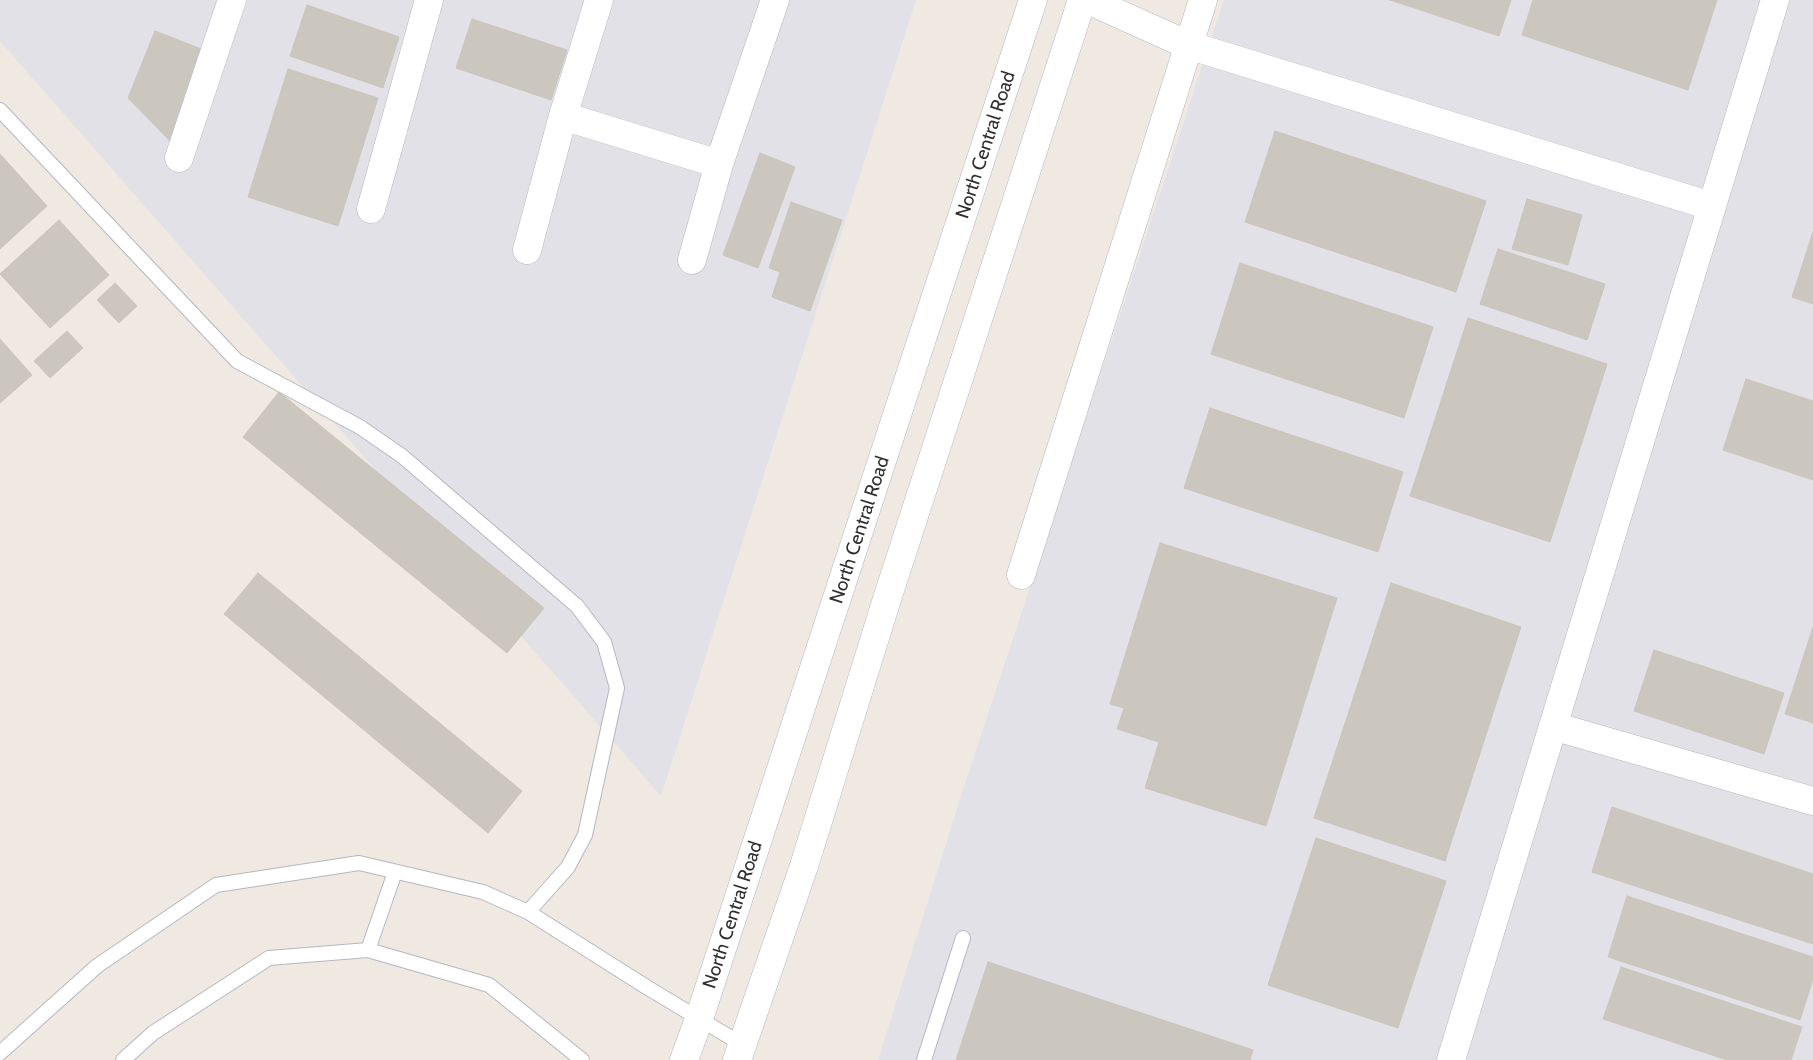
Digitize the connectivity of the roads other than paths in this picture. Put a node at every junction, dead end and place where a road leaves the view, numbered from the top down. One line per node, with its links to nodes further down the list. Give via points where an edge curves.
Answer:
1 (232, 0): 13 (street)
2 (429, 0): 16 (street)
3 (599, 0): 12 (street)
4 (775, 0): 14 (street)
5 (1033, 0): 26 (street, North Central Road)
6 (1082, 0): 28 (street, via 886,602 804,866)
7 (1088, 0): 10 (street)
8 (1203, 0): 10 (street)
9 (1775, 0): 15 (street)
10 (1188, 45): 15 (street); 19 (street)
11 (0, 110): 23 (lane, via 237,361 360,427 402,456 577,606 604,642 617,688 585,835 568,867)
12 (563, 116): 14 (street); 17 (street)
13 (178, 158)
14 (719, 164): 18 (street)
15 (1711, 206): 20 (street)
16 (371, 209)
17 (527, 250)
18 (692, 260)
19 (1021, 574)
20 (1553, 726): 21 (street); 33 (street)
21 (1813, 801)
22 (396, 872): 23 (lane, via 483,892); 25 (lane); 27 (lane, via 359,863 216,885 97,966)
23 (528, 912): 26 (lane)
24 (963, 938): 32 (lane)
25 (368, 950): 29 (lane, via 269,958 153,1033); 30 (lane, via 489,985)
26 (699, 1019): 28 (lane); 31 (street, North Central Road)
27 (0, 1053)
28 (740, 1053)
29 (123, 1060)
30 (582, 1060)
31 (684, 1060)
32 (924, 1060)
33 (1451, 1060)

